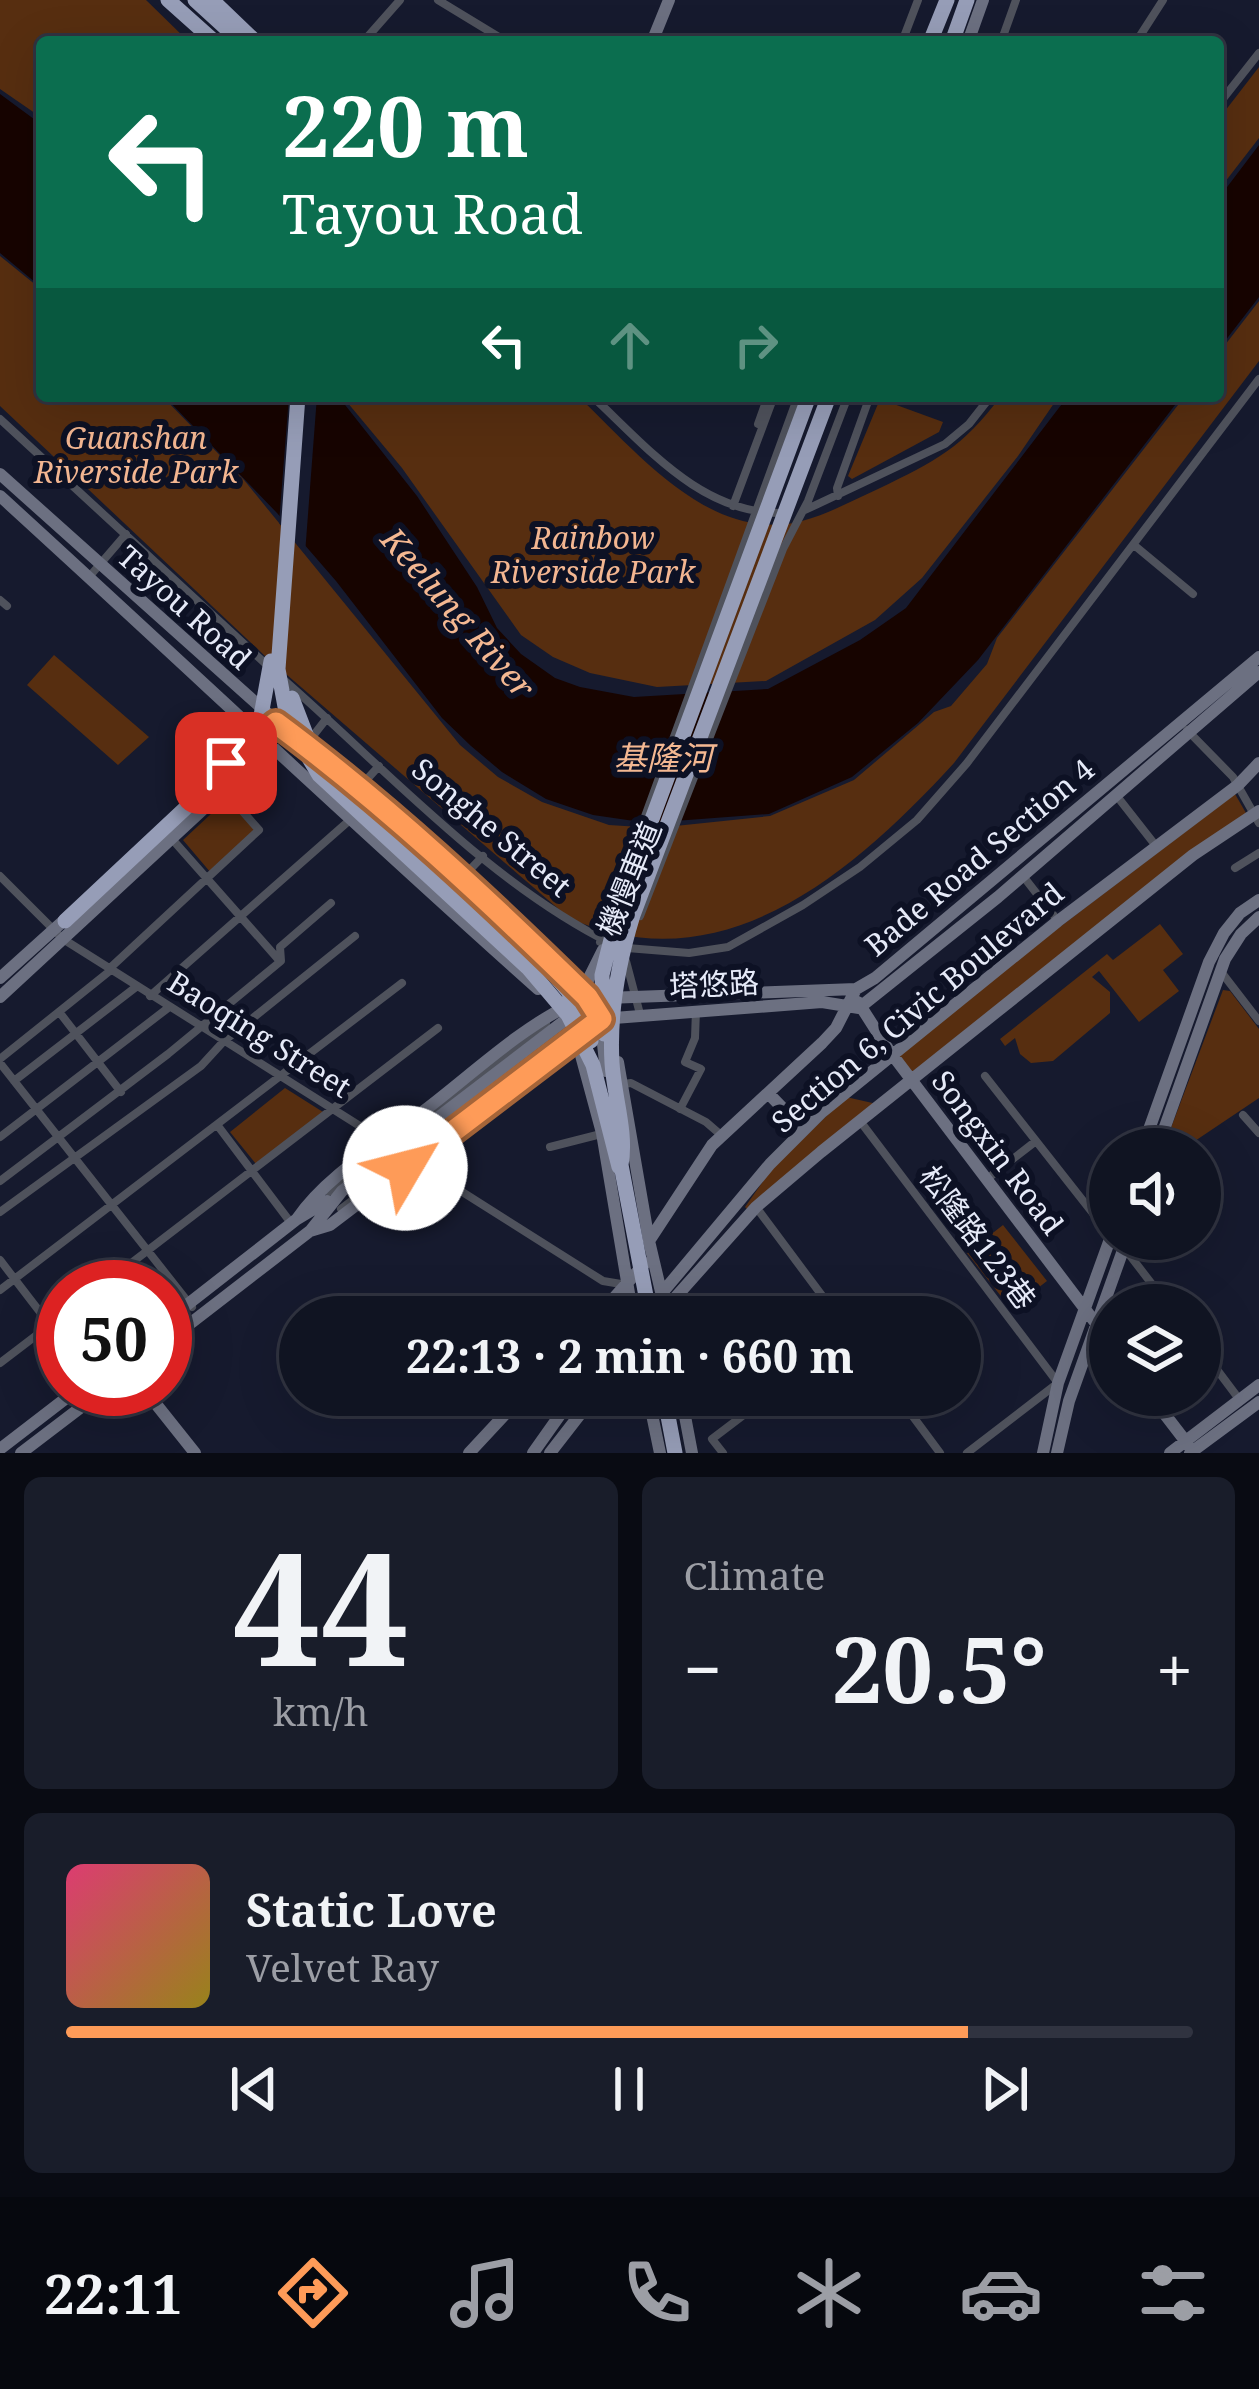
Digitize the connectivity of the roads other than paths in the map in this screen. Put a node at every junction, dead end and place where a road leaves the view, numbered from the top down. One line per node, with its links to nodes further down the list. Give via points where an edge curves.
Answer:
1 (153, 0): 14 (highway)
2 (168, 0): 15 (highway)
3 (181, 0): 16 (highway)
4 (199, 0): 17 (highway)
5 (212, 0): 18 (highway)
6 (400, 0): 19 (street)
7 (438, 0): 20 (street)
8 (669, 0): 21 (main road)
9 (918, 0): 22 (street)
10 (952, 0): 23 (highway)
11 (974, 0): 24 (highway)
12 (1016, 0): 25 (street)
13 (1163, 0): 26 (street)
14 (193, 36)
15 (207, 36)
16 (220, 36)
17 (238, 36)
18 (251, 36)
19 (368, 36)
20 (497, 36)
21 (654, 36)
22 (904, 36)
23 (939, 36)
24 (960, 36)
25 (1003, 36)
26 (1140, 36)
27 (1259, 52): 28 (street)
28 (1224, 96)
29 (1259, 379): 53 (street, Songhe Street)
30 (298, 402): 57 (highway)
31 (308, 402): 64 (highway, via 288,651)
32 (599, 402): 51 (street, via 677,474)
33 (769, 402): 51 (street)
34 (796, 402): 151 (street, 機慢車道, via 578,986 536,1033)
35 (808, 402): 151 (main road, via 588,982 529,1045)
36 (808, 402): 47 (highway)
37 (821, 402): 44 (highway)
38 (823, 402): 151 (main road, via 610,970 580,1008)
39 (823, 402): 48 (highway)
40 (846, 402): 151 (street, 機慢車道, via 613,984 563,1040)
41 (867, 402): 50 (street)
42 (986, 402): 50 (street, via 955,437)
43 (0, 419): 45 (street, Songhe Street)
44 (810, 421): 47 (highway); 48 (highway)
45 (10, 428): 46 (street); 52 (street, Songhe Street)
46 (0, 440)
47 (785, 461): 86 (highway)
48 (800, 471): 86 (highway)
49 (2, 486): 54 (main road, Tayou Road); 55 (main road, Tayou Road)
50 (838, 496): 51 (street, via 783,514)
51 (730, 505)
52 (126, 534): 54 (street); 60 (street, Songhe Street)
53 (1134, 545): 56 (street); 92 (street, Songhe Street, via 958,775 881,850 728,947)
54 (100, 564): 55 (street); 61 (main road, Tayou Road)
55 (88, 578): 63 (main road, Tayou Road)
56 (1193, 594)
57 (280, 624): 90 (highway, via 260,722 239,758); 150 (highway, via 282,701 304,757 568,1015 593,1065)
58 (1259, 658): 62 (main road, Bade Road Section 4)
59 (1259, 672): 62 (main road, Bade Road Section 4)
60 (327, 718): 64 (street); 67 (street, Songhe Street)
61 (280, 726): 63 (main road); 64 (main road, Tayou Road)
62 (1185, 727): 69 (street); 72 (main road, Bade Road Section 4); 99 (main road, Bade Road Section 4)
63 (265, 740): 65 (main road); 68 (main road); 74 (main road, Tayou Road)
64 (306, 741): 70 (main road, Tayou Road); 101 (highway, via 331,777 536,965); 146 (highway, via 568,992 589,1034)
65 (226, 763): 68 (main road); 90 (main road)
66 (1259, 763): 69 (main road, Section 6, Civic Boulevard)
67 (379, 766): 70 (street); 78 (street, Songhe Street)
68 (239, 776): 71 (main road)
69 (1238, 784): 73 (street); 76 (main road, Section 6, Civic Boulevard)
70 (359, 788): 83 (main road, Tayou Road)
71 (224, 790): 75 (main road); 82 (street, via 260,830)
72 (1115, 794): 76 (street); 80 (main road, Bade Road Section 4)
73 (1257, 816): 122 (main road, Section 6, Civic Boulevard, via 1193,855)
74 (351, 819): 87 (street); 106 (main road, Tayou Road)
75 (172, 838): 82 (street); 90 (main road)
76 (1156, 846): 89 (main road, Section 6, Civic Boulevard)
77 (1259, 853): 79 (street)
78 (483, 856): 83 (street); 92 (street, Songhe Street, via 572,926)
79 (1235, 868)
80 (1022, 874): 89 (street); 104 (main road, Bade Road Section 4)
81 (0, 876): 90 (street, Baoqing Street)
82 (208, 878): 87 (street); 94 (street)
83 (461, 879): 101 (main road, Tayou Road)
84 (1259, 900): 134 (main road, via 1224,933 1209,962)
85 (331, 903): 93 (street, via 280,947)
86 (626, 912): 146 (highway, via 611,1026); 150 (highway, via 604,961 600,1007)
87 (242, 916): 93 (street); 100 (street)
88 (1259, 916): 95 (main road)
89 (1058, 921): 117 (main road, Section 6, Civic Boulevard)
90 (65, 925): 94 (street, Baoqing Street); 96 (main road); 102 (main road)
91 (355, 936): 116 (street)
92 (628, 948): 103 (street)
93 (280, 962): 112 (street)
94 (110, 970): 98 (street, Baoqing Street); 108 (street)
95 (1221, 972): 111 (street); 135 (main road)
96 (0, 978)
97 (402, 982): 120 (street)
98 (136, 987): 100 (street, Baoqing Street); 114 (street)
99 (856, 989): 103 (main road, 塔悠路); 104 (main road, Bade Road Section 4)
100 (150, 996): 105 (street, Baoqing Street)
101 (587, 997): 103 (main road, 塔悠路); 106 (main road); 110 (main road, Tayou Road)
102 (0, 998)
103 (635, 998): 109 (street)
104 (854, 1007): 107 (main road, 塔悠路); 117 (main road, Songxin Road); 127 (main road, Bade Road Section 4)
105 (168, 1008): 112 (street, Baoqing Street); 119 (street)
106 (562, 1009): 115 (main road, Tayou Road); 142 (main road)
107 (697, 1010): 109 (main road, 塔悠路); 129 (street, via 685,1062 700,1069)
108 (60, 1013): 114 (street); 118 (street)
109 (640, 1014): 110 (main road, 塔悠路)
110 (601, 1019): 115 (main road, 塔悠路); 124 (main road); 158 (main road, via 636,1236)
111 (1259, 1021)
112 (198, 1026): 116 (street, Baoqing Street); 126 (street)
113 (439, 1028): 130 (street)
114 (76, 1034): 119 (street); 123 (street)
115 (576, 1035): 136 (main road, Tayou Road); 145 (main road, 塔悠路)
116 (223, 1042): 120 (street, Baoqing Street); 144 (street)
117 (892, 1054): 122 (main road, Songxin Road); 125 (main road, Section 6, Civic Boulevard)
118 (0, 1061): 123 (street)
119 (99, 1063): 126 (street); 128 (street)
120 (279, 1076): 130 (street, Baoqing Street); 133 (street)
121 (985, 1076): 141 (street)
122 (911, 1080): 132 (main road, Section 6, Civic Boulevard); 148 (main road, Songxin Road)
123 (14, 1081): 128 (street)
124 (622, 1084): 129 (street); 158 (main road)
125 (850, 1088): 127 (main road, via 799,1122); 170 (main road, Section 6, Civic Boulevard, via 770,1164)
126 (121, 1092): 140 (street)
127 (768, 1093): 138 (main road, Bade Road Section 4)
128 (37, 1109): 139 (street); 140 (street)
129 (680, 1109): 138 (street)
130 (333, 1110): 142 (street, Baoqing Street); 147 (street)
131 (1243, 1115): 137 (street)
132 (859, 1120): 153 (main road, Section 6, Civic Boulevard); 184 (street, 松隆路123巷)
133 (218, 1126): 147 (street); 152 (street)
134 (1150, 1128)
135 (1165, 1128)
136 (602, 1133): 143 (street); 165 (main road, Tayou Road)
137 (1259, 1133)
138 (721, 1135): 158 (main road, Bade Road Section 4)
139 (0, 1137)
140 (58, 1137): 144 (street); 149 (street)
141 (1036, 1141): 148 (street); 154 (street)
142 (384, 1142): 145 (street, Baoqing Street); 156 (main road)
143 (550, 1147)
144 (76, 1160): 152 (street); 155 (street)
145 (414, 1161): 157 (main road, 塔悠路); 165 (street, Baoqing Street, via 598,1278)
146 (622, 1165): 150 (highway, via 634,1230)
147 (250, 1170): 156 (street); 159 (street)
148 (987, 1179): 176 (main road, Songxin Road)
149 (0, 1181)
150 (626, 1187)
151 (336, 1197): 156 (main road); 157 (main road)
152 (112, 1205): 159 (street); 164 (street)
153 (756, 1207): 171 (main road, Section 6, Civic Boulevard); 172 (street)
154 (1089, 1210)
155 (0, 1212)
156 (294, 1221): 173 (main road)
157 (310, 1232): 178 (main road)
158 (651, 1247): 165 (main road, Bade Road Section 4); 169 (main road)
159 (148, 1251): 161 (street); 162 (street)
160 (0, 1260): 164 (street)
161 (136, 1260)
162 (155, 1260)
163 (1102, 1260): 176 (main road)
164 (14, 1279): 166 (street); 174 (street)
165 (627, 1285): 167 (main road, Bade Road Section 4); 168 (main road, Tayou Road)
166 (0, 1290)
167 (617, 1296)
168 (629, 1296)
169 (660, 1296)
170 (673, 1296)
171 (675, 1296)
172 (822, 1296)
173 (192, 1301)
174 (36, 1306)
175 (192, 1307): 178 (street)
176 (1085, 1309): 177 (main road, Songxin Road); 184 (main road)
177 (1089, 1314)
178 (200, 1317): 179 (main road)
179 (192, 1323)
180 (36, 1335): 182 (street)
181 (1089, 1348): 212 (main road)
182 (0, 1363)
183 (1221, 1371): 186 (street)
184 (1058, 1383): 210 (street); 211 (main road)
185 (1259, 1385): 186 (main road)
186 (1249, 1404): 198 (street); 202 (main road)
187 (43, 1416): 201 (main road)
188 (70, 1416): 203 (main road)
189 (166, 1416): 204 (main road)
190 (503, 1416): 205 (main road)
191 (559, 1416): 206 (main road)
192 (579, 1416): 207 (main road)
193 (652, 1416): 200 (main road)
194 (685, 1416): 199 (main road)
195 (742, 1416): 208 (street, via 712,1438)
196 (913, 1416): 209 (street)
197 (1165, 1416): 202 (main road)
198 (1259, 1424)
199 (691, 1446): 200 (main road)
200 (659, 1447)
201 (0, 1449)
202 (1190, 1450): 213 (main road)
203 (21, 1453)
204 (195, 1453)
205 (469, 1453)
206 (532, 1453)
207 (550, 1453)
208 (723, 1453)
209 (940, 1453)
210 (967, 1453)
211 (1043, 1453)
212 (1058, 1453)
213 (1170, 1453)

